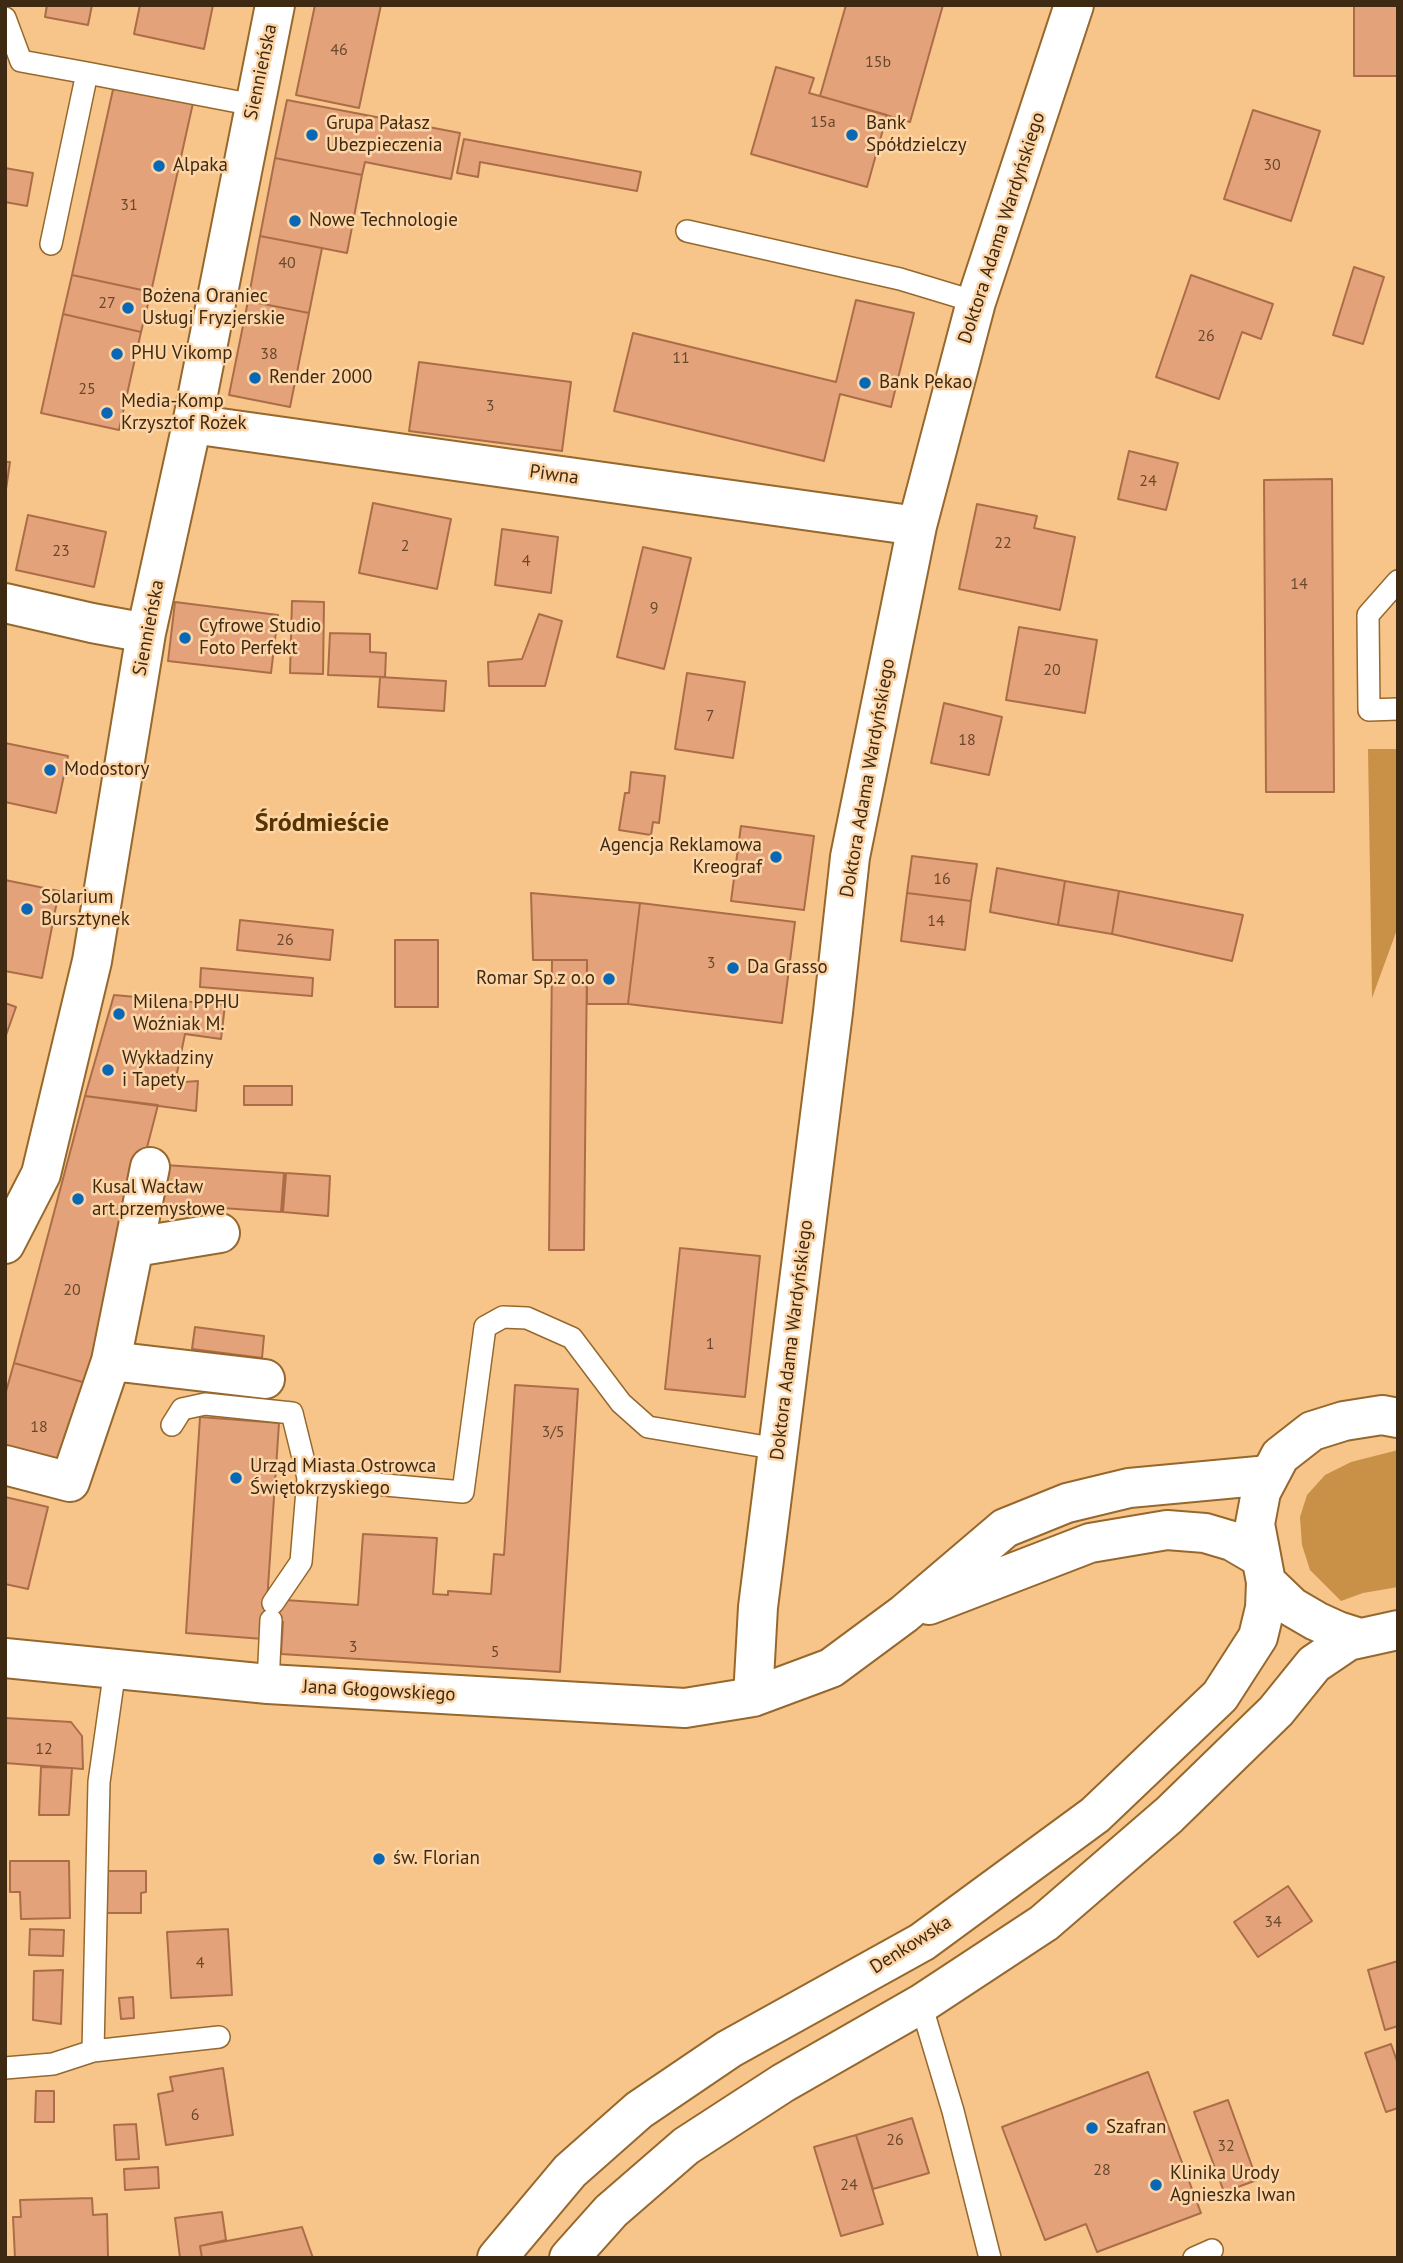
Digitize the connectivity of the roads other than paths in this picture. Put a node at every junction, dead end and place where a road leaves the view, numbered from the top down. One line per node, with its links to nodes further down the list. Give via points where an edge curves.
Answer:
1 (275, 5): 5 (street, Siennieńska)
2 (1074, 5): 8 (street, Doktora Adama Wardyńskiego)
3 (5, 18): 4 (lane, via 21,61)
4 (87, 73): 5 (lane); 7 (lane)
5 (254, 104): 9 (street, Siennieńska)
6 (687, 231): 8 (lane, via 900,279)
7 (51, 244)
8 (976, 302): 10 (street, Doktora Adama Wardyńskiego)
9 (192, 424): 10 (street, Piwna); 13 (street, Siennieńska)
10 (916, 526): 23 (street, Doktora Adama Wardyńskiego, via 850,856)
11 (1398, 581): 14 (lane, via 1368,615 1369,710)
12 (5, 603): 13 (street)
13 (146, 633): 17 (street, Siennieńska, via 92,961 41,1174)
14 (1398, 709)
15 (150, 1167): 18 (street)
16 (220, 1233): 18 (street)
17 (5, 1244)
18 (135, 1247): 19 (street)
19 (111, 1361): 20 (street); 24 (street, via 70,1482)
20 (265, 1379)
21 (1393, 1411): 25 (street, Denkowska, via 1312,1430 1280,1456)
22 (172, 1425): 26 (lane, via 182,1409 205,1404 292,1413)
23 (778, 1449): 26 (lane, via 648,1427 621,1403 572,1338 527,1318 503,1317 485,1327 463,1492); 34 (street, Doktora Adama Wardyńskiego, via 758,1606)
24 (5, 1465)
25 (1269, 1475): 27 (street, Denkowska, via 1255,1524); 28 (street, via 1129,1488 1067,1503 1005,1528)
26 (308, 1478): 33 (lane, via 301,1562 272,1611)
27 (1264, 1570): 28 (street, via 1232,1542 1205,1533 1167,1530 1090,1544); 30 (street, via 1293,1606 1338,1632); 39 (street, Denkowska, via 1265,1608 1258,1637 1220,1696 1095,1815 922,1942 729,2049 639,2110 570,2171)
28 (904, 1614): 34 (street, Jana Głogowskiego, via 831,1668)
29 (1398, 1630): 30 (street)
30 (1360, 1638): 35 (street, via 1314,1664 1276,1711 1169,1815 1044,1923)
31 (5, 1658): 32 (street, Jana Głogowskiego)
32 (115, 1669): 33 (street, Jana Głogowskiego); 37 (lane, via 99,1782)
33 (268, 1684): 34 (street, Jana Głogowskiego, via 685,1708)
34 (753, 1697)
35 (921, 2004): 40 (street, via 783,2083 686,2146 611,2211); 41 (lane)
36 (219, 2037): 37 (lane)
37 (93, 2051): 38 (lane, via 53,2064)
38 (5, 2068)
39 (497, 2258)
40 (569, 2258)
41 (990, 2258)

